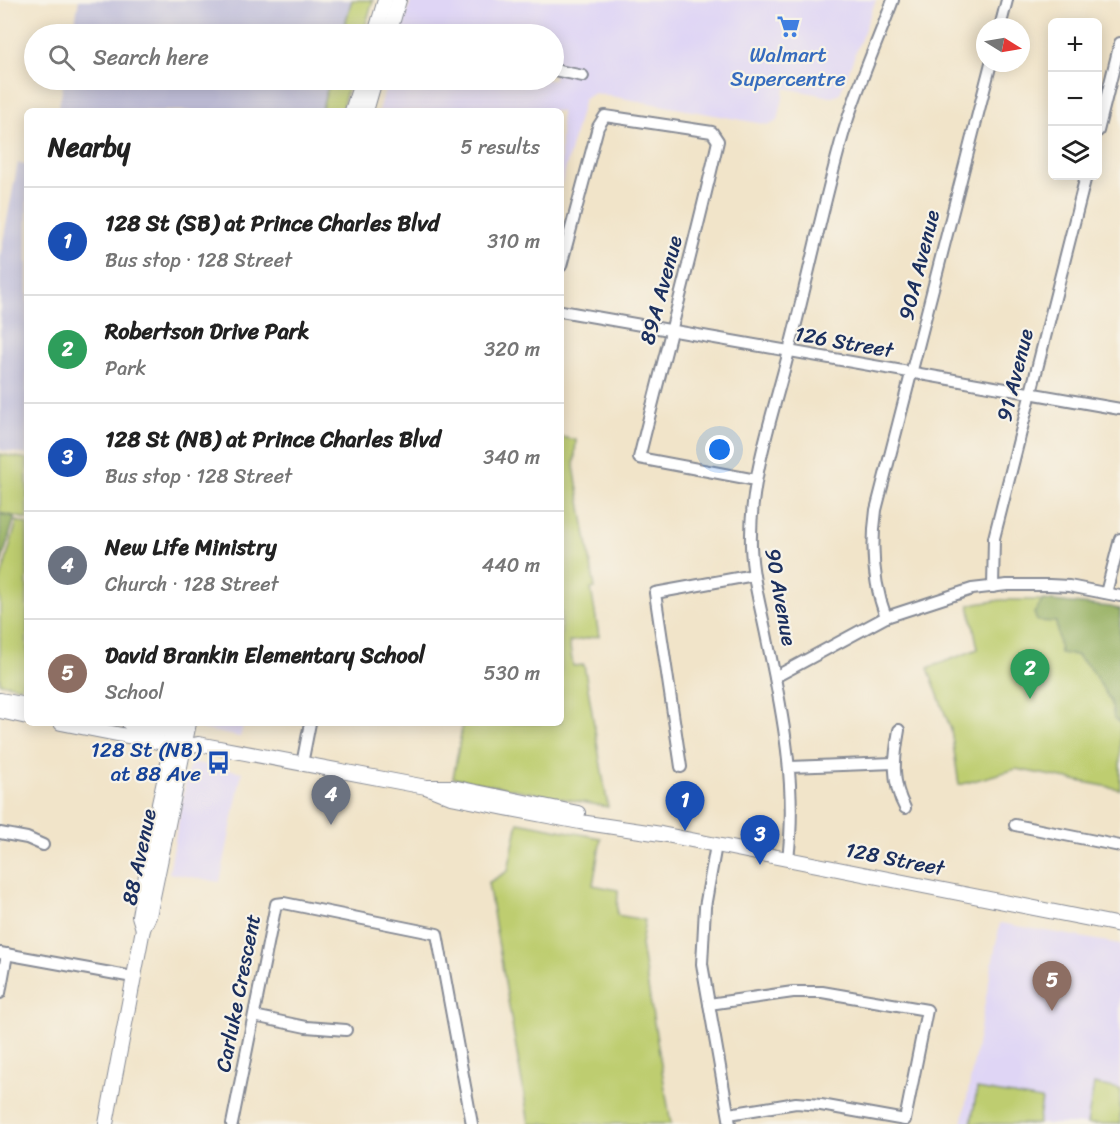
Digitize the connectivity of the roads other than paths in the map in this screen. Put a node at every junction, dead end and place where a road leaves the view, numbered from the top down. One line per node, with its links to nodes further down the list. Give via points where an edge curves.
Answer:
1 (385, 0): 6 (main road)
2 (399, 0): 7 (main road)
3 (893, 0): 21 (street, 90 Avenue, via 844,130)
4 (1007, 0): 5 (street)
5 (1002, 18)
6 (383, 24)
7 (387, 24)
8 (1120, 43): 16 (street)
9 (564, 72): 11 (street)
10 (989, 72): 22 (street, 90A Avenue)
11 (583, 76)
12 (359, 90): 14 (main road)
13 (372, 90): 15 (main road)
14 (353, 108)
15 (367, 108)
16 (1099, 126)
17 (1085, 180): 23 (street, 91 Avenue)
18 (564, 255): 20 (street, 89A Avenue, via 598,127 605,116 712,132 718,141)
19 (564, 312): 20 (street, 126 Street)
20 (670, 330): 21 (street, 126 Street); 25 (street, 89A Avenue, via 639,458)
21 (789, 352): 22 (street, 126 Street); 25 (street, 90 Avenue)
22 (911, 374): 23 (street, 126 Street); 31 (street, 90A Avenue, via 873,530 876,578)
23 (1031, 393): 24 (street, 126 Street); 28 (street, 91 Avenue, via 994,538)
24 (1120, 410)
25 (756, 480): 27 (street, 90 Avenue, via 751,545)
26 (1120, 539): 29 (street)
27 (754, 575): 32 (street, 90 Avenue); 44 (street, via 651,589)
28 (993, 586): 29 (street, via 1049,585); 31 (street)
29 (1106, 593): 30 (street)
30 (1120, 596)
31 (886, 617): 32 (street)
32 (775, 677): 45 (street, 90 Avenue)
33 (0, 700): 34 (main road)
34 (24, 704)
35 (0, 711): 36 (main road)
36 (24, 716)
37 (93, 726): 41 (main road)
38 (143, 726): 41 (main road)
39 (309, 726): 43 (street)
40 (899, 730): 42 (street)
41 (180, 734): 43 (main road, 128 Street, via 198,744); 55 (main road, 88 Avenue, via 149,916 142,928)
42 (894, 763): 45 (street); 46 (street, via 897,794)
43 (302, 764): 50 (main road, 128 Street, via 426,787 451,797 505,808)
44 (681, 767)
45 (789, 767): 52 (street, 90 Avenue)
46 (905, 808)
47 (1015, 825): 51 (street)
48 (0, 833): 49 (street)
49 (43, 845)
50 (716, 845): 52 (main road, 128 Street); 57 (street, via 702,964)
51 (1120, 846)
52 (788, 859): 53 (main road, 128 Street)
53 (1120, 926)
54 (4, 953): 55 (street); 56 (street)
55 (133, 977): 61 (main road, 88 Avenue)
56 (0, 993)
57 (709, 1004): 60 (street); 60 (street, via 793,992 822,992 927,1010 905,1120 796,1102)
58 (255, 1016): 59 (street, via 306,1027); 62 (street, Carluke Crescent); 63 (street, Carluke Crescent, via 276,904 437,934)
59 (346, 1030)
60 (729, 1119)
61 (106, 1124)
62 (232, 1124)
63 (472, 1124)

